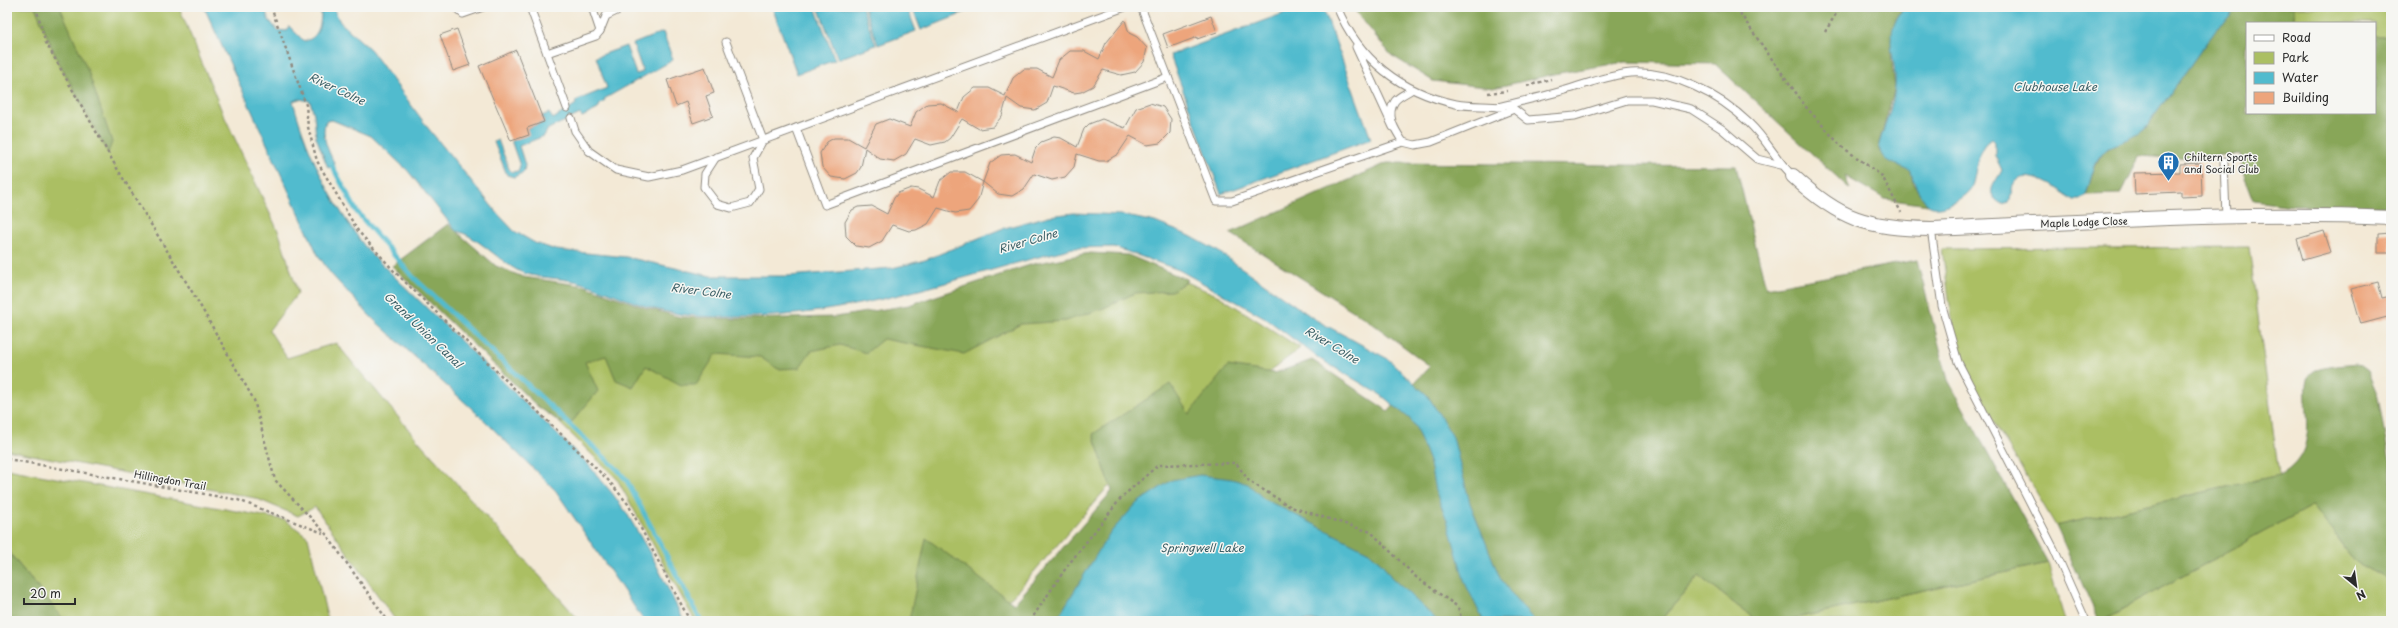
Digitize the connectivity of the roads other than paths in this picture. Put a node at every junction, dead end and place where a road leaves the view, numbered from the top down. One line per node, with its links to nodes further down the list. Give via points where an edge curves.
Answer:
1 (455, 7): 2 (lane, via 463,14)
2 (483, 7)
3 (530, 7): 12 (lane)
4 (592, 7): 9 (lane)
5 (625, 7): 9 (lane, via 606,16)
6 (1125, 7): 20 (lane)
7 (1141, 7): 13 (lane)
8 (1337, 7): 10 (lane)
9 (600, 31): 12 (lane, via 596,36)
10 (1350, 33): 14 (lane, via 1358,46 1378,66); 19 (lane)
11 (726, 42): 21 (lane)
12 (547, 53): 16 (lane)
13 (1168, 77): 20 (lane, via 825,205); 22 (lane, via 1216,201 1232,202)
14 (1411, 90): 15 (lane, via 1457,104); 19 (lane, via 1396,101 1391,114)
15 (1498, 106): 17 (lane); 25 (lane, via 1632,73 1672,78 1714,96 1748,122 1770,146)
16 (567, 108)
17 (1514, 109): 22 (lane, via 1431,142 1415,145); 25 (lane, via 1528,120 1575,116 1627,100 1652,100 1691,109 1722,129 1757,159)
18 (571, 118): 23 (lane, via 575,131 589,151 616,170 649,177 682,170)
19 (1393, 127): 22 (lane)
20 (796, 128): 21 (lane)
21 (763, 140): 23 (lane); 23 (lane, via 753,158 759,189 750,203 731,208 717,204 704,187 705,174)
22 (1403, 142)
23 (716, 157)
24 (2224, 162): 27 (lane)
25 (1780, 165): 26 (lane)
26 (1793, 176): 29 (street, Maple Lodge Close, via 1816,198 1858,221 1875,226)
27 (2226, 216): 28 (street, Maple Lodge Close, via 2326,215); 29 (street, Maple Lodge Close)
28 (2391, 218)
29 (1931, 229): 30 (lane, via 1942,306 1958,362 2054,549)
30 (2086, 621)

